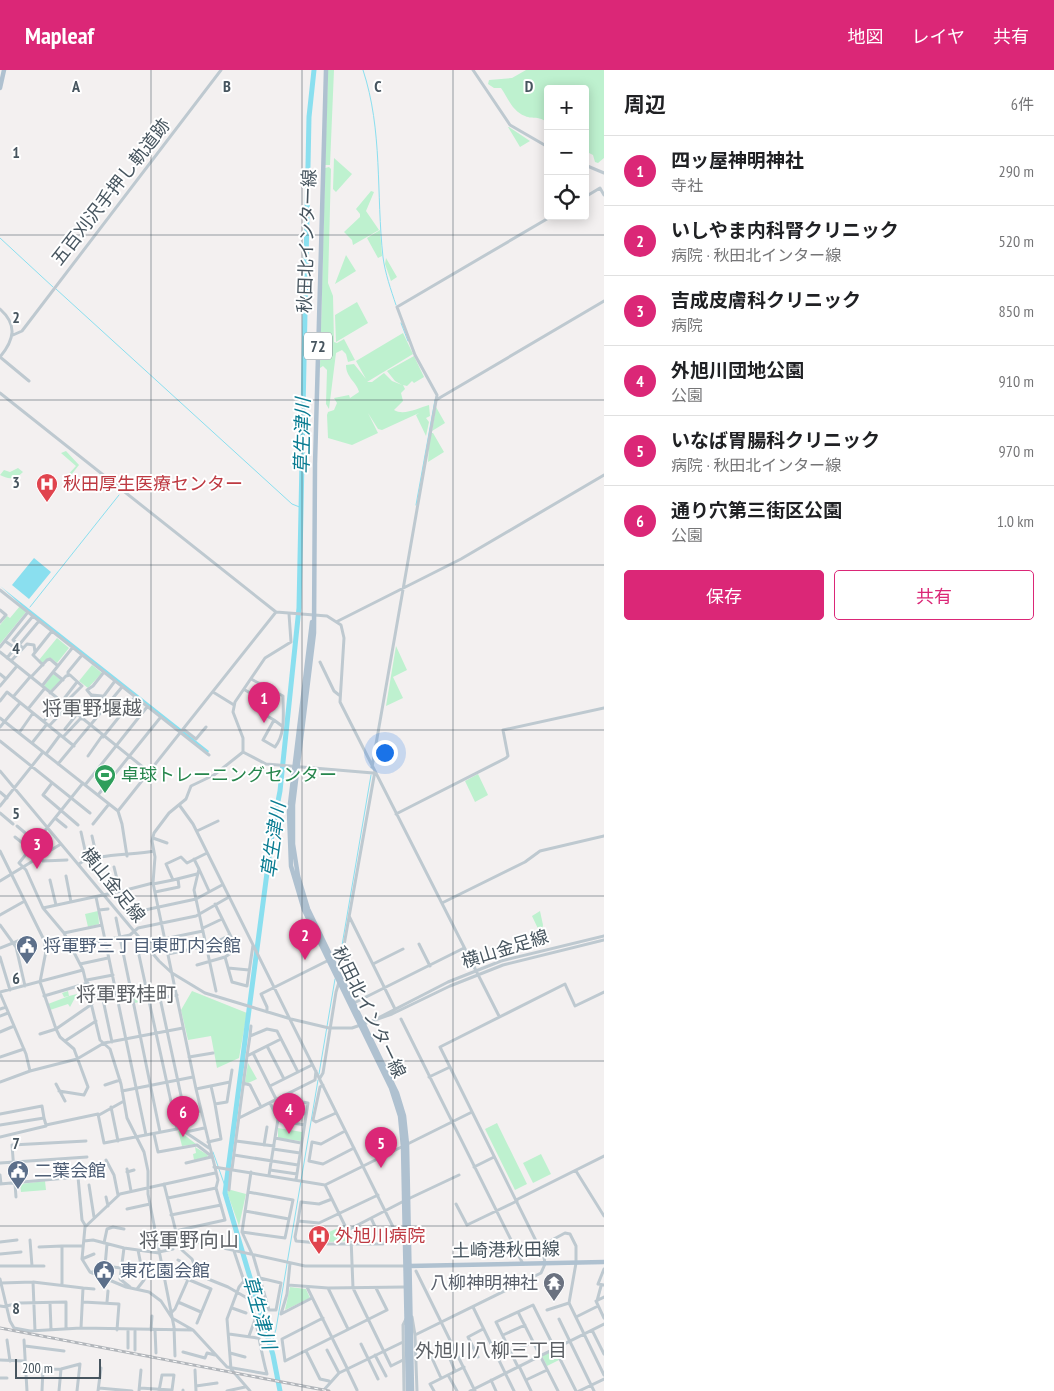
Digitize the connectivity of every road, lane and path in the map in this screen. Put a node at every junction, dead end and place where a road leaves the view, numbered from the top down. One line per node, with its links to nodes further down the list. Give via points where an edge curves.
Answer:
1 (4, 70): 5 (main road)
2 (221, 70): 14 (street, 五百刈沢手押し軌道跡, via 22,331)
3 (326, 70): 26 (main road, 秋田北インター線 / 72)
4 (473, 70): 6 (street, via 510,125)
5 (0, 88)
6 (544, 144)
7 (589, 167): 8 (street)
8 (604, 173)
9 (589, 195): 10 (street, via 600,188)
10 (604, 195)
11 (545, 220): 18 (street, via 397,307 415,355 437,395)
12 (604, 301): 18 (street)
13 (0, 309): 14 (street, via 10,320)
14 (13, 335): 15 (street)
15 (0, 357): 16 (street)
16 (29, 381)
17 (0, 393): 24 (street)
18 (436, 400): 20 (street)
19 (604, 475): 20 (street, via 461,559)
20 (403, 586): 28 (street); 109 (street)
21 (0, 590): 23 (street)
22 (0, 610): 30 (street, via 6,615)
23 (28, 612): 27 (street); 31 (street)
24 (276, 612): 25 (street); 61 (street)
25 (290, 614): 26 (street); 54 (street, via 291,642 265,658)
26 (313, 614): 28 (street); 108 (main road, 秋田北インター線 / 72, via 311,661)
27 (33, 616): 29 (street); 32 (street)
28 (338, 620): 65 (street, via 344,638)
29 (39, 621): 33 (street); 35 (street)
30 (0, 622)
31 (16, 626): 32 (street); 34 (street)
32 (21, 630): 35 (street, via 13,640)
33 (52, 631): 38 (street); 40 (street)
34 (5, 640): 36 (street); 42 (street, via 14,648)
35 (19, 645): 37 (street)
36 (0, 647)
37 (23, 648): 40 (street, via 32,644); 43 (street)
38 (72, 648): 41 (street); 47 (street)
39 (0, 652): 42 (street)
40 (35, 653): 45 (street, via 33,658)
41 (82, 655): 49 (street); 51 (street)
42 (7, 658): 43 (street)
43 (11, 661): 46 (street)
44 (320, 662): 65 (street)
45 (43, 665): 47 (street, via 50,660); 52 (street)
46 (16, 666): 52 (street); 53 (street)
47 (58, 666): 48 (street)
48 (53, 672): 55 (street); 58 (street)
49 (104, 672): 56 (street); 64 (street, via 87,690)
50 (0, 674): 53 (street)
51 (68, 675): 55 (street); 74 (street, via 82,686)
52 (31, 677): 58 (street); 66 (street)
53 (6, 679): 57 (street)
54 (252, 679): 60 (street); 62 (street)
55 (63, 680): 63 (street)
56 (115, 681): 59 (street); 67 (street)
57 (0, 686)
58 (43, 687): 63 (street); 79 (street)
59 (122, 687): 68 (street); 72 (street)
60 (245, 690): 75 (street); 76 (street)
61 (213, 692): 76 (street); 93 (street)
62 (275, 692): 75 (street); 90 (street, via 284,696)
63 (50, 693): 74 (street)
64 (91, 695): 67 (street); 71 (street)
65 (339, 696): 109 (street)
66 (13, 697): 70 (street, via 7,692); 73 (street)
67 (101, 697): 71 (street); 72 (street)
68 (135, 698): 77 (street); 96 (street)
69 (86, 699): 81 (street)
70 (0, 701)
71 (96, 701): 83 (street)
72 (109, 702): 88 (street)
73 (20, 703): 79 (street); 86 (street)
74 (64, 703): 81 (street); 87 (street); 87 (street)
75 (268, 703): 85 (street, via 262,713)
76 (234, 706): 101 (street, via 233,712 243,738)
77 (147, 707): 84 (street); 100 (street)
78 (604, 708): 126 (street, via 503,730 506,758)
79 (28, 709): 80 (street)
80 (34, 713): 87 (street); 94 (street)
81 (76, 713): 83 (street); 92 (street)
82 (0, 718): 86 (street)
83 (82, 718): 88 (street); 95 (street)
84 (160, 718): 93 (street); 105 (street)
85 (274, 720): 90 (street); 90 (street, via 262,740 274,747 282,738)
86 (5, 722): 91 (street); 94 (street)
87 (47, 724): 95 (street); 98 (street)
88 (90, 726): 96 (street); 99 (street)
89 (206, 726): 93 (street, via 196,739)
90 (282, 726)
91 (0, 727)
92 (65, 729)
93 (181, 731): 103 (street); 111 (street)
94 (19, 732): 98 (street)
95 (62, 736): 99 (street); 102 (street)
96 (103, 736): 100 (street); 104 (street)
97 (0, 741): 107 (street)
98 (32, 743): 102 (street)
99 (74, 746): 106 (street)
100 (115, 746): 105 (street); 113 (street)
101 (243, 752): 108 (street, via 266,764); 121 (street, via 217,774 191,786)
102 (45, 753): 106 (street); 107 (street)
103 (209, 755)
104 (88, 756)
105 (129, 756): 111 (street); 116 (street)
106 (58, 764): 113 (street)
107 (32, 766): 112 (street); 114 (street)
108 (296, 767): 109 (street); 216 (main road, 秋田北インター線 / 72, via 288,820 290,860 302,906); 225 (main road, 秋田北インター線 / 72, via 292,822 298,876 308,910)
109 (372, 770): 126 (street); 184 (street)
110 (0, 771): 114 (street, 横山金足線)
111 (149, 772): 123 (street)
112 (52, 783): 118 (street); 122 (street, via 43,795)
113 (84, 784): 116 (street); 118 (street)
114 (14, 788): 117 (street); 131 (street, 横山金足線)
115 (0, 792): 117 (street)
116 (98, 795): 119 (street)
117 (7, 798): 120 (street)
118 (71, 798): 122 (street); 125 (street)
119 (109, 804): 123 (street); 129 (street)
120 (0, 806)
121 (180, 806): 133 (street); 138 (street, via 161,823)
122 (61, 810): 127 (street); 130 (street)
123 (118, 811): 146 (street)
124 (0, 813): 139 (street)
125 (90, 813)
126 (396, 814): 175 (street)
127 (55, 818): 131 (street); 132 (street)
128 (218, 820): 133 (street)
129 (93, 824)
130 (78, 825)
131 (48, 827): 139 (street); 141 (street, 横山金足線)
132 (66, 828)
133 (197, 831): 144 (street)
134 (81, 832): 149 (street)
135 (92, 836): 148 (street)
136 (604, 836): 175 (street, via 540,850 525,862)
137 (15, 837): 142 (street)
138 (153, 838): 140 (street); 143 (street)
139 (36, 842): 142 (street)
140 (167, 843)
141 (61, 844): 147 (street); 152 (street, 横山金足線)
142 (30, 849): 153 (street, via 19,864)
143 (154, 850): 146 (street); 162 (street)
144 (207, 853): 151 (street); 163 (street)
145 (1, 854): 156 (street)
146 (127, 856): 148 (street)
147 (40, 857): 150 (street, via 43,862); 153 (street)
148 (97, 858): 149 (street)
149 (87, 859): 152 (street)
150 (67, 860)
151 (194, 860): 155 (street); 160 (street, via 187,863 181,856 166,864)
152 (79, 864): 168 (street, 横山金足線)
153 (23, 867): 156 (street); 178 (street)
154 (114, 867): 165 (street)
155 (198, 871): 158 (street); 166 (street); 171 (street, via 194,890)
156 (12, 873): 161 (street); 172 (street)
157 (66, 876): 173 (street)
158 (178, 878): 160 (street); 167 (street, via 179,887)
159 (50, 880): 176 (street)
160 (173, 880): 162 (street)
161 (0, 881)
162 (153, 884): 164 (street); 167 (street)
163 (222, 885): 166 (street); 170 (street)
164 (126, 890): 165 (street); 181 (street)
165 (120, 891): 168 (street)
166 (209, 891): 171 (street)
167 (155, 892): 177 (street)
168 (104, 895): 169 (street); 192 (street, 横山金足線)
169 (96, 897): 173 (street); 180 (street)
170 (229, 897): 174 (street); 208 (street)
171 (196, 899): 177 (street); 182 (street)
172 (23, 902): 183 (street); 229 (street, via 44,940 46,951)
173 (71, 902): 176 (street)
174 (215, 904): 182 (street); 187 (street)
175 (442, 904): 210 (street)
176 (56, 905): 178 (street)
177 (158, 907): 181 (street); 188 (street)
178 (43, 908): 193 (street)
179 (108, 909): 180 (street)
180 (99, 910): 190 (street)
181 (131, 913): 186 (street)
182 (199, 914): 188 (street); 191 (street)
183 (0, 915)
184 (349, 915): 219 (street); 225 (street)
185 (116, 918): 196 (street)
186 (132, 919)
187 (222, 919): 191 (street); 194 (street)
188 (162, 923): 192 (street, via 138,928); 197 (street)
189 (0, 925): 203 (street)
190 (102, 925): 193 (street); 199 (street)
191 (203, 930): 197 (street); 206 (street)
192 (134, 932): 196 (street); 227 (street, 横山金足線)
193 (64, 933): 207 (street)
194 (230, 935): 202 (street); 214 (street, via 237,949)
195 (604, 936): 226 (street, 横山金足線, via 536,952)
196 (119, 938): 199 (street); 235 (street)
197 (165, 939): 201 (street); 212 (street)
198 (23, 940): 203 (street)
199 (106, 940): 207 (street); 215 (street)
200 (604, 940): 226 (street, 横山金足線)
201 (149, 942)
202 (214, 943)
203 (12, 944): 209 (street); 231 (street, via 16,947)
204 (419, 944): 221 (street)
205 (137, 946): 232 (street)
206 (206, 946): 212 (street); 217 (street)
207 (72, 947): 218 (street)
208 (254, 947): 224 (street); 233 (street)
209 (0, 948)
210 (464, 948): 221 (street); 226 (street)
211 (403, 949): 219 (street)
212 (168, 954): 227 (street)
213 (0, 957): 236 (street)
214 (225, 957): 217 (street); 222 (street)
215 (108, 958): 218 (street); 228 (street)
216 (329, 960): 225 (main road, 秋田北インター線 / 72); 233 (street)
217 (210, 962): 220 (street); 237 (street)
218 (80, 964): 223 (street)
219 (373, 964): 234 (street)
220 (197, 965)
221 (430, 966): 234 (street)
222 (228, 968): 224 (street); 224 (street, via 232,982 247,986)
223 (83, 970): 229 (street); 230 (street)
224 (249, 970)
225 (337, 971): 247 (main road, 秋田北インター線 / 72); 261 (main road, 秋田北インター線 / 72); 263 (street)
226 (476, 972): 250 (street, 横山金足線); 255 (street); 261 (street, 横山金足線)
227 (172, 973): 242 (street); 252 (street, 横山金足線, via 205,993)
228 (113, 974): 230 (street); 239 (street)
229 (40, 982): 231 (street); 243 (street)
230 (87, 982): 243 (street); 244 (street)
231 (25, 986): 236 (street)
232 (146, 986): 235 (street); 246 (street)
233 (274, 987): 252 (street, via 261,994); 256 (street)
234 (385, 988): 247 (street); 250 (street)
235 (130, 989): 239 (street); 270 (street)
236 (10, 990): 238 (street)
237 (216, 991)
238 (0, 992): 249 (street)
239 (116, 992): 241 (street); 272 (street)
240 (604, 992): 255 (street, via 576,1006 565,984)
241 (102, 995): 244 (street); 274 (street)
242 (177, 995): 245 (street); 262 (street)
243 (44, 996): 264 (street)
244 (91, 997): 248 (street)
245 (160, 998): 246 (street); 266 (street)
246 (149, 1000): 268 (street)
247 (354, 1003): 261 (main road, 秋田北インター線 / 72)
248 (92, 1004): 258 (street); 264 (street)
249 (6, 1007): 251 (street); 253 (street)
250 (395, 1008): 261 (street, 横山金足線)
251 (0, 1009)
252 (267, 1012): 256 (street, 横山金足線)
253 (8, 1013): 254 (street); 259 (street)
254 (0, 1016)
255 (499, 1016): 285 (street, via 440,1047)
256 (291, 1019): 263 (street, 横山金足線); 284 (street)
257 (401, 1019): 291 (street)
258 (96, 1021): 273 (street); 275 (street, via 100,1040)
259 (14, 1026): 265 (street); 277 (street)
260 (251, 1026): 269 (street)
261 (363, 1026): 263 (street, 横山金足線); 347 (main road, 秋田北インター線 / 72, via 397,1093 404,1116)
262 (183, 1028): 266 (street); 282 (street)
263 (328, 1028): 289 (street, via 323,1073)
264 (56, 1029): 267 (street); 273 (street)
265 (0, 1032)
266 (167, 1032): 268 (street); 294 (street)
267 (40, 1034)
268 (156, 1034): 270 (street); 296 (street)
269 (250, 1036): 271 (street, via 267,1029 277,1031); 280 (street)
270 (140, 1037): 272 (street); 301 (street)
271 (281, 1039): 276 (street); 288 (street)
272 (126, 1040): 274 (street); 305 (street)
273 (65, 1041): 283 (street, via 74,1049)
274 (112, 1042): 275 (street)
275 (104, 1043): 283 (street); 293 (street, via 110,1049)
276 (267, 1046): 279 (street); 292 (street)
277 (24, 1048): 281 (street); 287 (street)
278 (213, 1053): 282 (street)
279 (253, 1053): 280 (street); 304 (street)
280 (247, 1056): 298 (street)
281 (0, 1057)
282 (189, 1057): 290 (street)
283 (77, 1059): 287 (street); 307 (street, via 88,1087 84,1095)
284 (312, 1065): 288 (street); 289 (street)
285 (450, 1068): 291 (street); 319 (street)
286 (232, 1070): 297 (street)
287 (30, 1071): 295 (street)
288 (298, 1072): 292 (street)
289 (318, 1075): 302 (street); 309 (street, via 315,1080)
290 (193, 1077): 294 (street); 306 (street)
291 (429, 1077): 328 (street)
292 (284, 1079): 304 (street)
293 (120, 1080): 300 (street); 308 (street)
294 (177, 1080): 296 (street); 321 (street)
295 (0, 1082)
296 (166, 1082): 301 (street); 324 (street)
297 (230, 1082): 303 (street); 314 (street, via 227,1102)
298 (243, 1083): 315 (street, via 250,1085); 326 (street)
299 (56, 1084): 307 (street)
300 (105, 1085)
301 (151, 1085): 305 (street); 335 (street)
302 (323, 1085): 318 (street); 318 (street, via 314,1120 316,1122)
303 (211, 1086): 306 (street); 314 (street)
304 (270, 1086): 310 (street)
305 (136, 1088): 308 (street); 337 (street)
306 (196, 1089): 317 (street)
307 (60, 1091): 311 (street)
308 (122, 1091): 312 (street)
309 (284, 1097): 310 (street); 322 (street, via 308,1103); 322 (street, via 282,1110)
310 (276, 1099): 313 (street)
311 (65, 1101)
312 (124, 1101): 316 (street); 339 (street)
313 (270, 1103): 315 (street); 327 (street)
314 (215, 1104): 344 (street, via 221,1139)
315 (261, 1107): 326 (street)
316 (112, 1108): 323 (street); 343 (street)
317 (200, 1111): 321 (street); 332 (street)
318 (336, 1112): 334 (street)
319 (472, 1112): 328 (street); 356 (street)
320 (0, 1114): 325 (street, via 42,1106)
321 (185, 1114): 324 (street)
322 (306, 1114): 330 (street)
323 (98, 1116): 331 (street); 343 (street, via 104,1143)
324 (173, 1116): 335 (street, via 177,1129)
325 (44, 1118): 329 (street); 331 (street)
326 (239, 1119): 341 (street)
327 (278, 1120): 330 (street); 340 (street)
328 (452, 1122): 347 (street); 365 (street)
329 (0, 1125)
330 (304, 1125): 345 (street)
331 (46, 1126): 338 (street)
332 (204, 1128): 344 (street); 350 (street, via 185,1132)
333 (267, 1128): 346 (street)
334 (345, 1131): 349 (street); 349 (street, via 321,1144 312,1142 309,1161 323,1164)
335 (160, 1132): 336 (street)
336 (154, 1134): 337 (street); 353 (street, via 158,1152 197,1145)
337 (146, 1135): 339 (street)
338 (0, 1137)
339 (136, 1137): 343 (street); 382 (street, via 144,1152)
340 (275, 1138): 345 (street); 348 (street)
341 (236, 1140): 346 (street); 352 (street)
342 (86, 1141): 359 (street, via 12,1146)
343 (118, 1141)
344 (208, 1142): 350 (street)
345 (302, 1143): 351 (street)
346 (264, 1144): 348 (street)
347 (405, 1145): 363 (street); 393 (main road, 秋田北インター線 / 72)
348 (273, 1148): 351 (street); 358 (street)
349 (354, 1148): 363 (street)
350 (209, 1149): 353 (street)
351 (300, 1154): 362 (street)
352 (234, 1155): 358 (street); 366 (street)
353 (210, 1156): 361 (street); 364 (street)
354 (604, 1156): 369 (street)
355 (87, 1157): 359 (street)
356 (494, 1157): 365 (street); 395 (street)
357 (106, 1160): 387 (street, via 114,1175)
358 (271, 1160): 362 (street); 368 (street)
359 (13, 1162): 360 (street); 377 (street)
360 (0, 1163)
361 (186, 1163)
362 (298, 1165): 372 (street)
363 (363, 1166): 381 (street); 388 (street)
364 (219, 1167): 366 (street); 371 (street)
365 (474, 1167): 403 (street)
366 (232, 1169): 370 (street); 384 (street)
367 (134, 1170): 385 (street, via 127,1170)
368 (270, 1170): 372 (street); 374 (street)
369 (576, 1170): 395 (street); 406 (street)
370 (251, 1172): 374 (street); 386 (street)
371 (215, 1173): 379 (street); 383 (street, via 218,1180)
372 (296, 1174): 376 (street)
373 (0, 1175): 378 (street)
374 (269, 1175): 376 (street)
375 (459, 1175): 393 (street)
376 (299, 1180): 381 (street)
377 (15, 1183): 378 (street); 389 (street); 411 (street, via 78,1177)
378 (0, 1184)
379 (164, 1184): 382 (street); 391 (street)
380 (89, 1185): 407 (street)
381 (326, 1185): 392 (street)
382 (148, 1187): 385 (street); 396 (street)
383 (216, 1188): 391 (street); 398 (street)
384 (229, 1190)
385 (131, 1191): 387 (street)
386 (248, 1192): 394 (street); 401 (street)
387 (118, 1195): 399 (street)
388 (378, 1195): 402 (street); 404 (street)
389 (16, 1197)
390 (106, 1197): 399 (street)
391 (168, 1198): 405 (street)
392 (332, 1199): 394 (street, via 319,1204); 404 (street)
393 (406, 1200): 402 (street); 450 (main road, 秋田北インター線 / 72)
394 (297, 1201): 409 (street); 410 (street)
395 (516, 1201): 403 (street); 428 (street)
396 (150, 1204): 400 (street); 416 (street)
397 (456, 1204): 403 (street, via 467,1225)
398 (221, 1205): 405 (street); 414 (street, via 225,1220)
399 (108, 1207): 407 (street)
400 (127, 1209)
401 (245, 1210): 409 (street); 415 (street)
402 (386, 1211): 408 (street); 422 (street)
403 (496, 1211): 444 (street)
404 (340, 1214): 410 (street, via 319,1223); 413 (street)
405 (171, 1215): 414 (street)
406 (604, 1216)
407 (94, 1217): 411 (street)
408 (371, 1218): 413 (street); 425 (street, via 383,1244)
409 (289, 1219): 415 (street, via 285,1238)
410 (298, 1221): 425 (street, via 296,1241)
411 (85, 1225): 421 (street)
412 (124, 1230): 424 (street, via 107,1229)
413 (348, 1230): 425 (street)
414 (175, 1231): 418 (street)
415 (242, 1232): 438 (street)
416 (155, 1233): 417 (street); 435 (street)
417 (166, 1235): 418 (street); 453 (street, via 192,1259)
418 (175, 1237): 433 (street)
419 (17, 1240): 423 (street)
420 (30, 1240): 447 (street)
421 (84, 1241): 424 (street); 427 (street)
422 (400, 1241)
423 (0, 1242)
424 (105, 1243): 430 (street); 449 (street)
425 (352, 1244): 451 (street)
426 (62, 1246): 427 (street); 429 (street); 463 (street)
427 (84, 1246): 439 (street)
428 (539, 1246): 443 (street, via 567,1233 576,1246); 445 (street)
429 (39, 1247)
430 (124, 1248): 432 (street); 452 (street)
431 (173, 1249): 435 (street)
432 (138, 1250): 435 (street); 474 (street, via 144,1280)
433 (235, 1251): 438 (street); 461 (street)
434 (21, 1252): 436 (street)
435 (159, 1252): 495 (street)
436 (0, 1254)
437 (94, 1254): 439 (street)
438 (252, 1254): 441 (street); 458 (street)
439 (82, 1259): 456 (street)
440 (178, 1260): 453 (street)
441 (288, 1262): 451 (street, via 305,1266); 464 (street)
442 (604, 1262): 443 (main road, 土崎港秋田線)
443 (576, 1263): 445 (main road, 土崎港秋田線); 486 (street)
444 (523, 1264): 445 (main road, 土崎港秋田線); 450 (main road, 土崎港秋田線)
445 (546, 1264): 490 (street, via 541,1273)
446 (0, 1266): 447 (street)
447 (32, 1266): 448 (street)
448 (44, 1266)
449 (105, 1266): 452 (street); 456 (street)
450 (407, 1266): 451 (street); 467 (main road, 秋田北インター線 / 72); 508 (main road, 秋田北インター線 / 72)
451 (352, 1267): 471 (street)
452 (121, 1268): 469 (street, via 120,1279)
453 (194, 1269): 459 (street); 476 (street, via 208,1280)
454 (604, 1269): 465 (street, via 598,1284)
455 (416, 1271): 506 (street)
456 (92, 1272): 469 (street)
457 (173, 1273): 459 (street)
458 (260, 1278): 458 (street, via 270,1310 276,1310 282,1283)
459 (188, 1280): 482 (street); 493 (street, via 211,1290)
460 (0, 1281): 462 (street); 489 (street)
461 (244, 1281): 476 (street); 477 (street)
462 (33, 1282): 463 (street); 484 (street)
463 (62, 1285): 468 (street)
464 (288, 1285): 466 (street); 479 (street, via 281,1314)
465 (602, 1285): 483 (street)
466 (307, 1287): 470 (street); 479 (street)
467 (406, 1287): 472 (street); 504 (main road, 秋田北インター線 / 72)
468 (83, 1288): 473 (street); 480 (street)
469 (131, 1288): 474 (street)
470 (328, 1288): 471 (street); 514 (street)
471 (353, 1288): 472 (street); 503 (street)
472 (376, 1288): 503 (street, via 387,1310)
473 (94, 1289)
474 (137, 1289): 500 (street, via 149,1292 161,1301)
475 (108, 1292): 481 (street)
476 (238, 1292): 477 (street); 491 (street)
477 (251, 1297): 498 (street)
478 (604, 1297): 483 (street)
479 (312, 1298): 501 (street)
480 (83, 1302): 481 (street); 511 (street)
481 (107, 1302): 516 (street, via 119,1304)
482 (178, 1302): 493 (street); 495 (street)
483 (596, 1302): 488 (street)
484 (34, 1303): 485 (street); 489 (street); 521 (street)
485 (50, 1303): 512 (street); 513 (street, via 66,1302)
486 (569, 1303): 492 (street); 499 (street)
487 (0, 1306): 489 (street)
488 (598, 1306): 499 (street); 502 (street)
489 (7, 1307): 521 (street, via 12,1327)
490 (472, 1307): 506 (street); 515 (street)
491 (232, 1308): 496 (street); 525 (street, via 228,1320)
492 (547, 1310)
493 (202, 1312): 507 (street)
494 (518, 1312): 509 (street); 527 (street, via 496,1322); 540 (street, via 533,1304)
495 (171, 1313): 500 (street)
496 (246, 1314)
497 (152, 1316): 517 (street)
498 (256, 1317): 528 (street); 529 (street)
499 (576, 1317): 524 (street)
500 (172, 1318): 518 (street); 519 (street)
501 (322, 1318): 530 (street); 544 (street, via 282,1338 285,1361)
502 (604, 1318)
503 (368, 1319): 514 (street); 545 (street)
504 (406, 1319): 534 (street); 610 (main road, 秋田北インター線 / 72)
505 (559, 1319): 533 (street)
506 (441, 1322): 526 (street); 564 (street)
507 (197, 1323)
508 (412, 1324): 526 (street); 611 (main road, 秋田北インター線 / 72)
509 (525, 1324): 527 (street); 535 (street)
510 (604, 1324): 520 (street)
511 (81, 1328): 513 (street); 516 (street)
512 (51, 1329): 513 (street); 521 (street)
513 (66, 1329)
514 (348, 1329): 530 (street)
515 (483, 1329): 556 (street, via 468,1337); 576 (street)
516 (117, 1330): 522 (street)
517 (153, 1330): 518 (street); 523 (street); 547 (street)
518 (174, 1330): 519 (street); 552 (street)
519 (193, 1330): 550 (street)
520 (592, 1330): 524 (street); 549 (street)
521 (35, 1331)
522 (128, 1331): 523 (street); 538 (street)
523 (135, 1331): 541 (street)
524 (585, 1333): 533 (street); 577 (street)
525 (229, 1334): 528 (street); 548 (street)
526 (416, 1335): 612 (street)
527 (503, 1335): 563 (street)
528 (249, 1336): 529 (street)
529 (257, 1338): 568 (street, via 267,1374)
530 (332, 1338): 544 (street); 569 (street)
531 (6, 1340): 561 (street)
532 (24, 1340): 537 (street)
533 (570, 1341): 540 (street); 589 (street)
534 (403, 1342): 545 (street); 560 (street)
535 (533, 1342): 539 (street); 554 (street)
536 (361, 1344): 557 (street)
537 (25, 1346): 543 (street); 562 (street)
538 (128, 1348)
539 (520, 1348)
540 (554, 1348): 554 (street); 620 (street)
541 (135, 1350)
542 (327, 1350): 575 (street)
543 (64, 1351)
544 (306, 1351): 587 (street, via 320,1379)
545 (383, 1351): 551 (street); 560 (street, via 391,1366)
546 (183, 1352): 550 (street, via 205,1358 207,1353)
547 (156, 1353)
548 (230, 1353): 555 (street); 568 (street)
549 (604, 1354)
550 (216, 1355): 568 (street)
551 (375, 1355): 557 (street); 579 (street)
552 (174, 1356)
553 (431, 1356): 582 (street)
554 (540, 1356): 563 (street); 573 (street)
555 (245, 1357)
556 (478, 1357)
557 (368, 1358): 569 (street); 583 (street)
558 (450, 1359): 574 (street)
559 (0, 1360): 561 (street)
560 (403, 1360): 609 (street)
561 (10, 1361): 562 (street)
562 (24, 1361): 570 (street)
563 (518, 1366): 576 (street); 586 (street)
564 (464, 1367): 574 (street); 599 (street)
565 (42, 1368): 567 (street); 570 (street); 601 (street)
566 (101, 1368): 593 (street)
567 (61, 1369): 602 (street); 603 (street, via 80,1364)
568 (231, 1369): 591 (street)
569 (347, 1369): 575 (street); 598 (street)
570 (25, 1370): 600 (street)
571 (141, 1370): 592 (street)
572 (195, 1370): 590 (street)
573 (547, 1370): 586 (street); 619 (street)
574 (455, 1371): 578 (street)
575 (339, 1373): 587 (street)
576 (505, 1373): 585 (street); 617 (street)
577 (604, 1374)
578 (448, 1375): 582 (street); 614 (street)
579 (386, 1376)
580 (0, 1378): 581 (street)
581 (7, 1378)
582 (441, 1378): 613 (street, via 430,1384)
583 (378, 1379)
584 (604, 1379): 589 (street)
585 (491, 1380): 599 (street); 616 (street)
586 (526, 1380): 618 (street)
587 (329, 1381): 608 (street)
588 (217, 1383): 590 (street)
589 (591, 1385): 620 (street); 621 (street)
590 (196, 1386): 605 (street)
591 (246, 1387): 606 (street); 607 (street)
592 (139, 1389): 596 (street)
593 (99, 1390): 594 (street)
594 (108, 1390): 595 (street)
595 (114, 1390): 604 (street)
596 (159, 1390): 597 (street); 597 (street, via 162,1375 174,1375)
597 (172, 1390)
598 (357, 1390)
599 (475, 1390): 615 (street)
600 (27, 1391)
601 (42, 1391)
602 (59, 1391)
603 (77, 1391)
604 (132, 1391)
605 (196, 1391)
606 (227, 1391)
607 (250, 1391)
608 (323, 1391)
609 (404, 1391)
610 (408, 1391)
611 (412, 1391)
612 (417, 1391)
613 (434, 1391)
614 (456, 1391)
615 (470, 1391)
616 (496, 1391)
617 (514, 1391)
618 (531, 1391)
619 (558, 1391)
620 (578, 1391)
621 (594, 1391)

